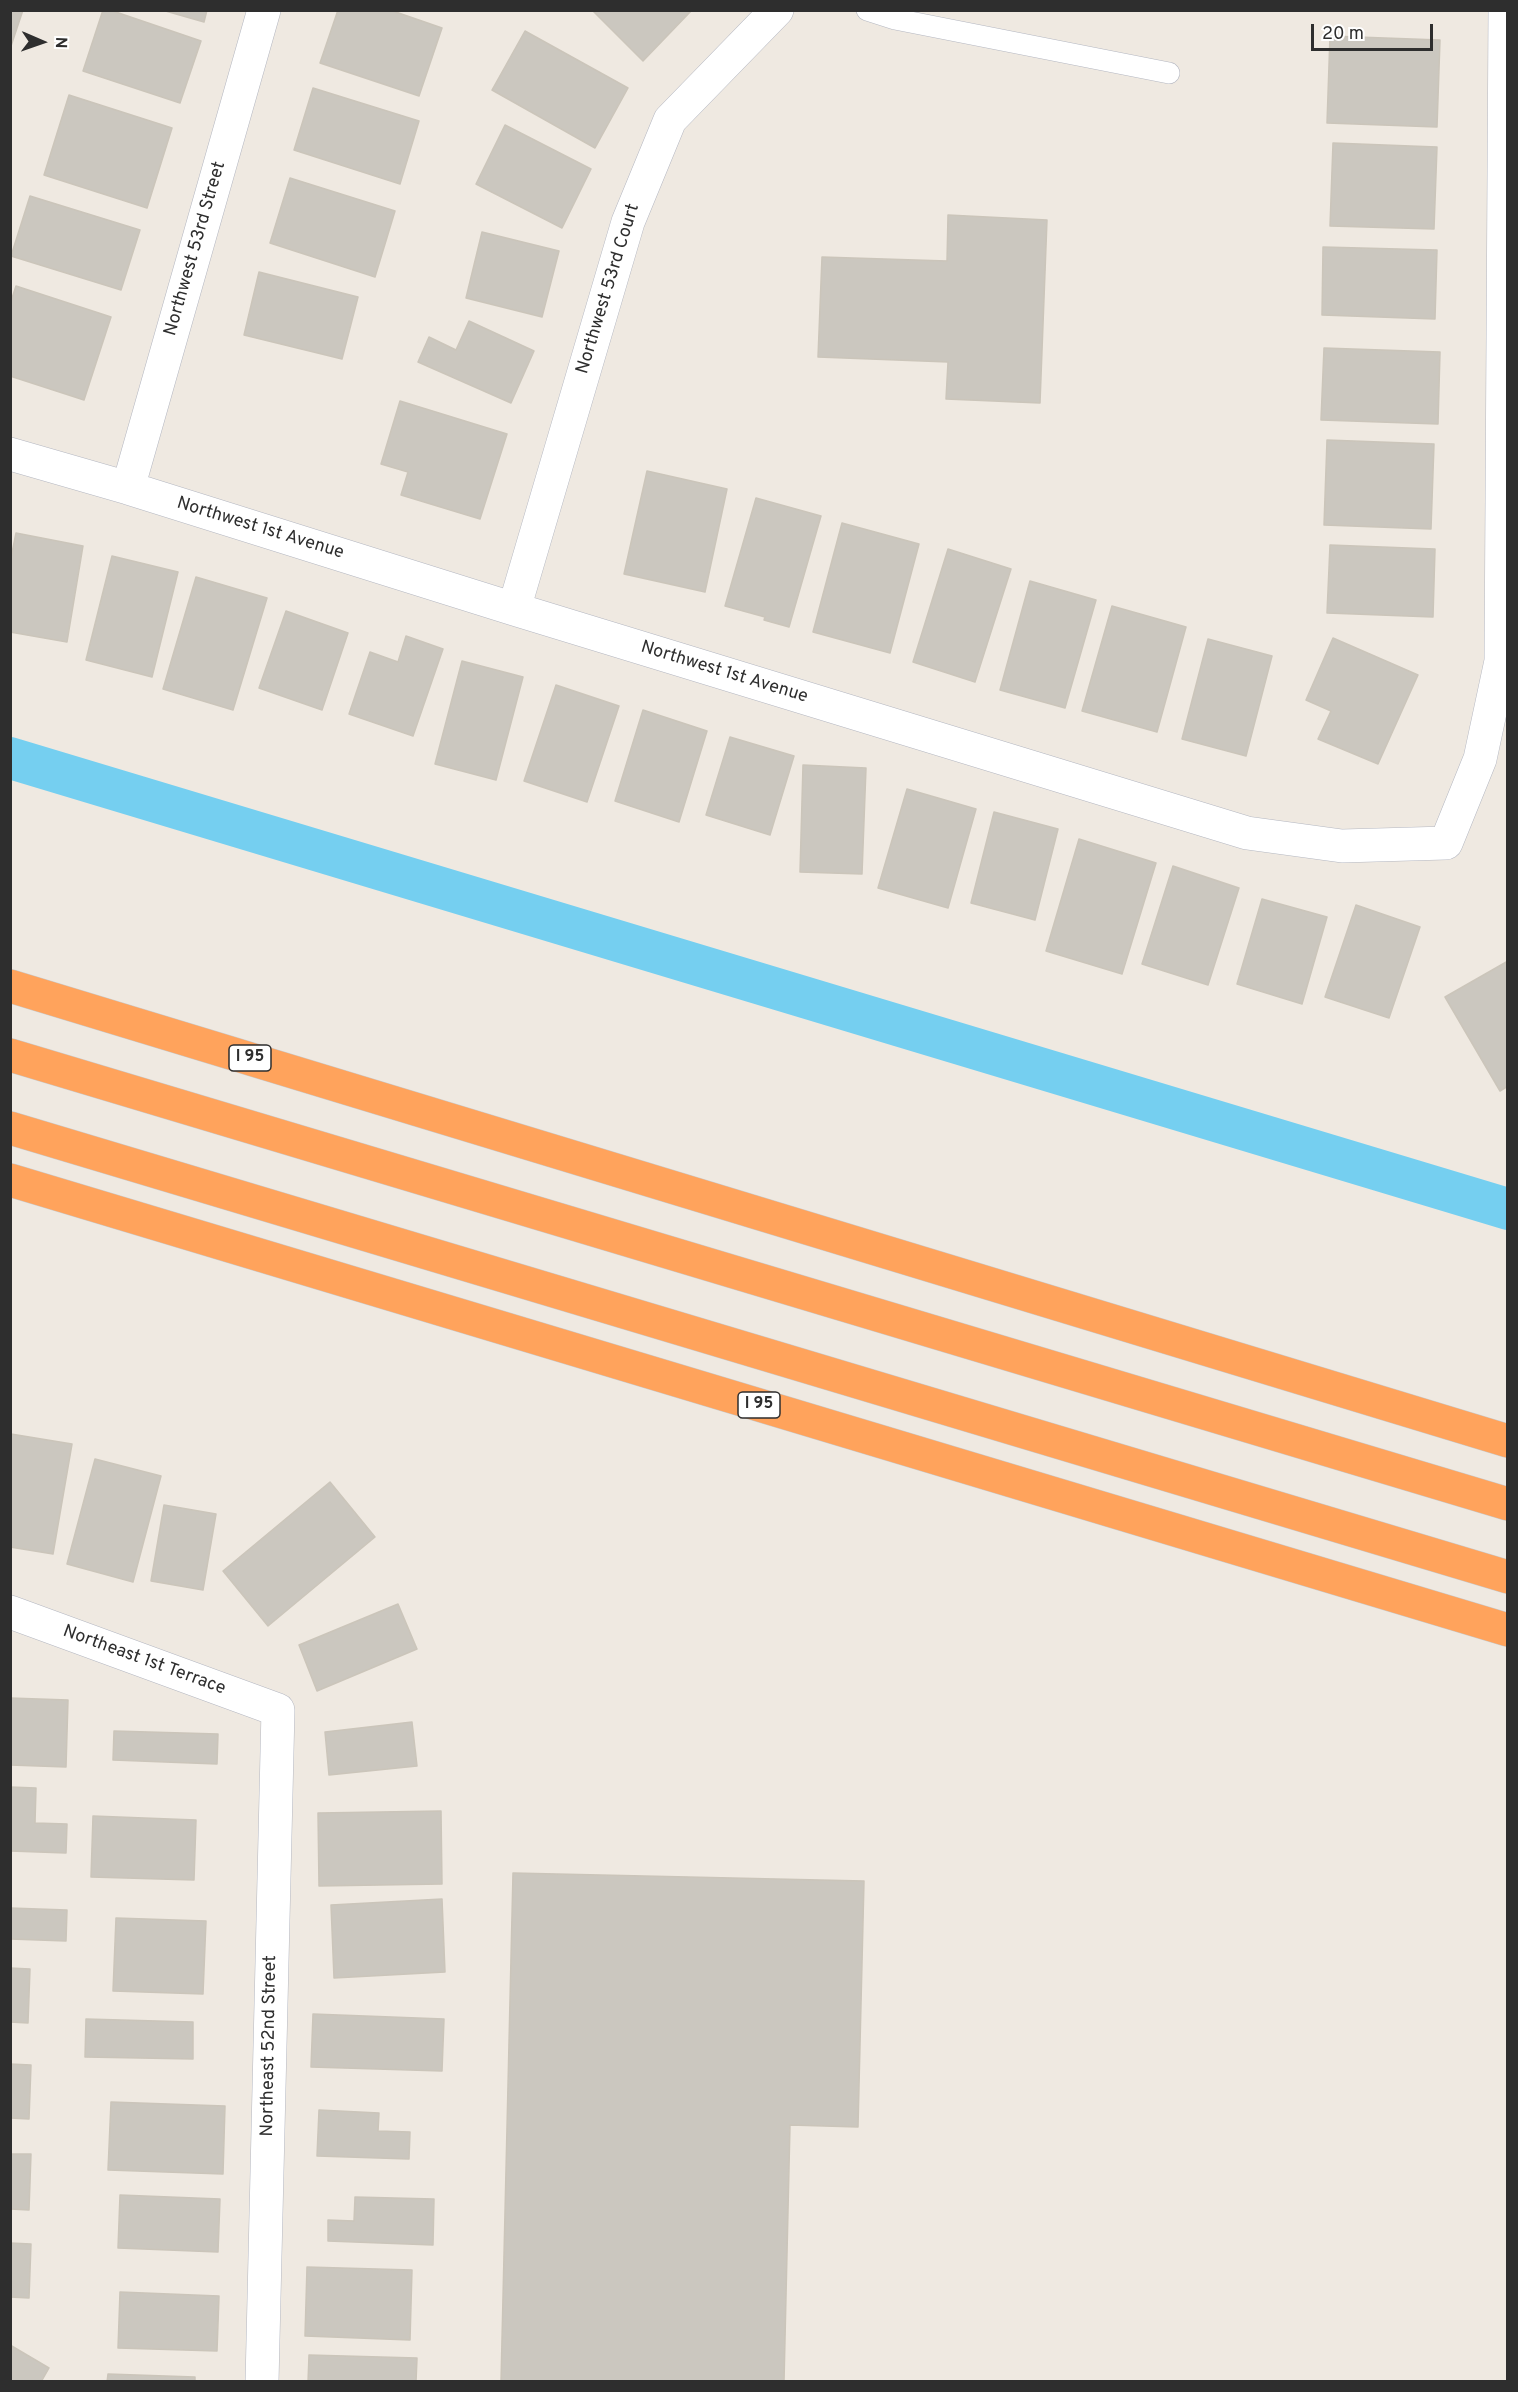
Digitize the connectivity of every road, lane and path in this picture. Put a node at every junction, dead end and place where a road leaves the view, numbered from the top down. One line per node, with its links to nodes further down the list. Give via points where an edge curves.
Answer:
1 (264, 10): 7 (street, Northwest 53rd Street)
2 (777, 10): 8 (street, Northwest 53rd Court, via 670,120 628,222)
3 (867, 10): 5 (lane, via 895,20)
4 (1505, 10): 8 (street, Northwest 1st Avenue, via 1501,661 1480,759 1446,843 1342,846 1247,832)
5 (1169, 73)
6 (10, 454): 7 (street, Northwest 1st Avenue)
7 (128, 488): 8 (street, Northwest 1st Avenue)
8 (514, 609)
9 (10, 986): 13 (highway, I 95)
10 (10, 1055): 14 (highway)
11 (10, 1128): 15 (highway)
12 (10, 1180): 17 (highway, I 95)
13 (1508, 1441)
14 (1508, 1504)
15 (1508, 1577)
16 (10, 1612): 18 (street, Northeast 1st Terrace)
17 (1508, 1630)
18 (278, 1710): 19 (street, Northeast 52nd Street)
19 (262, 2382)

